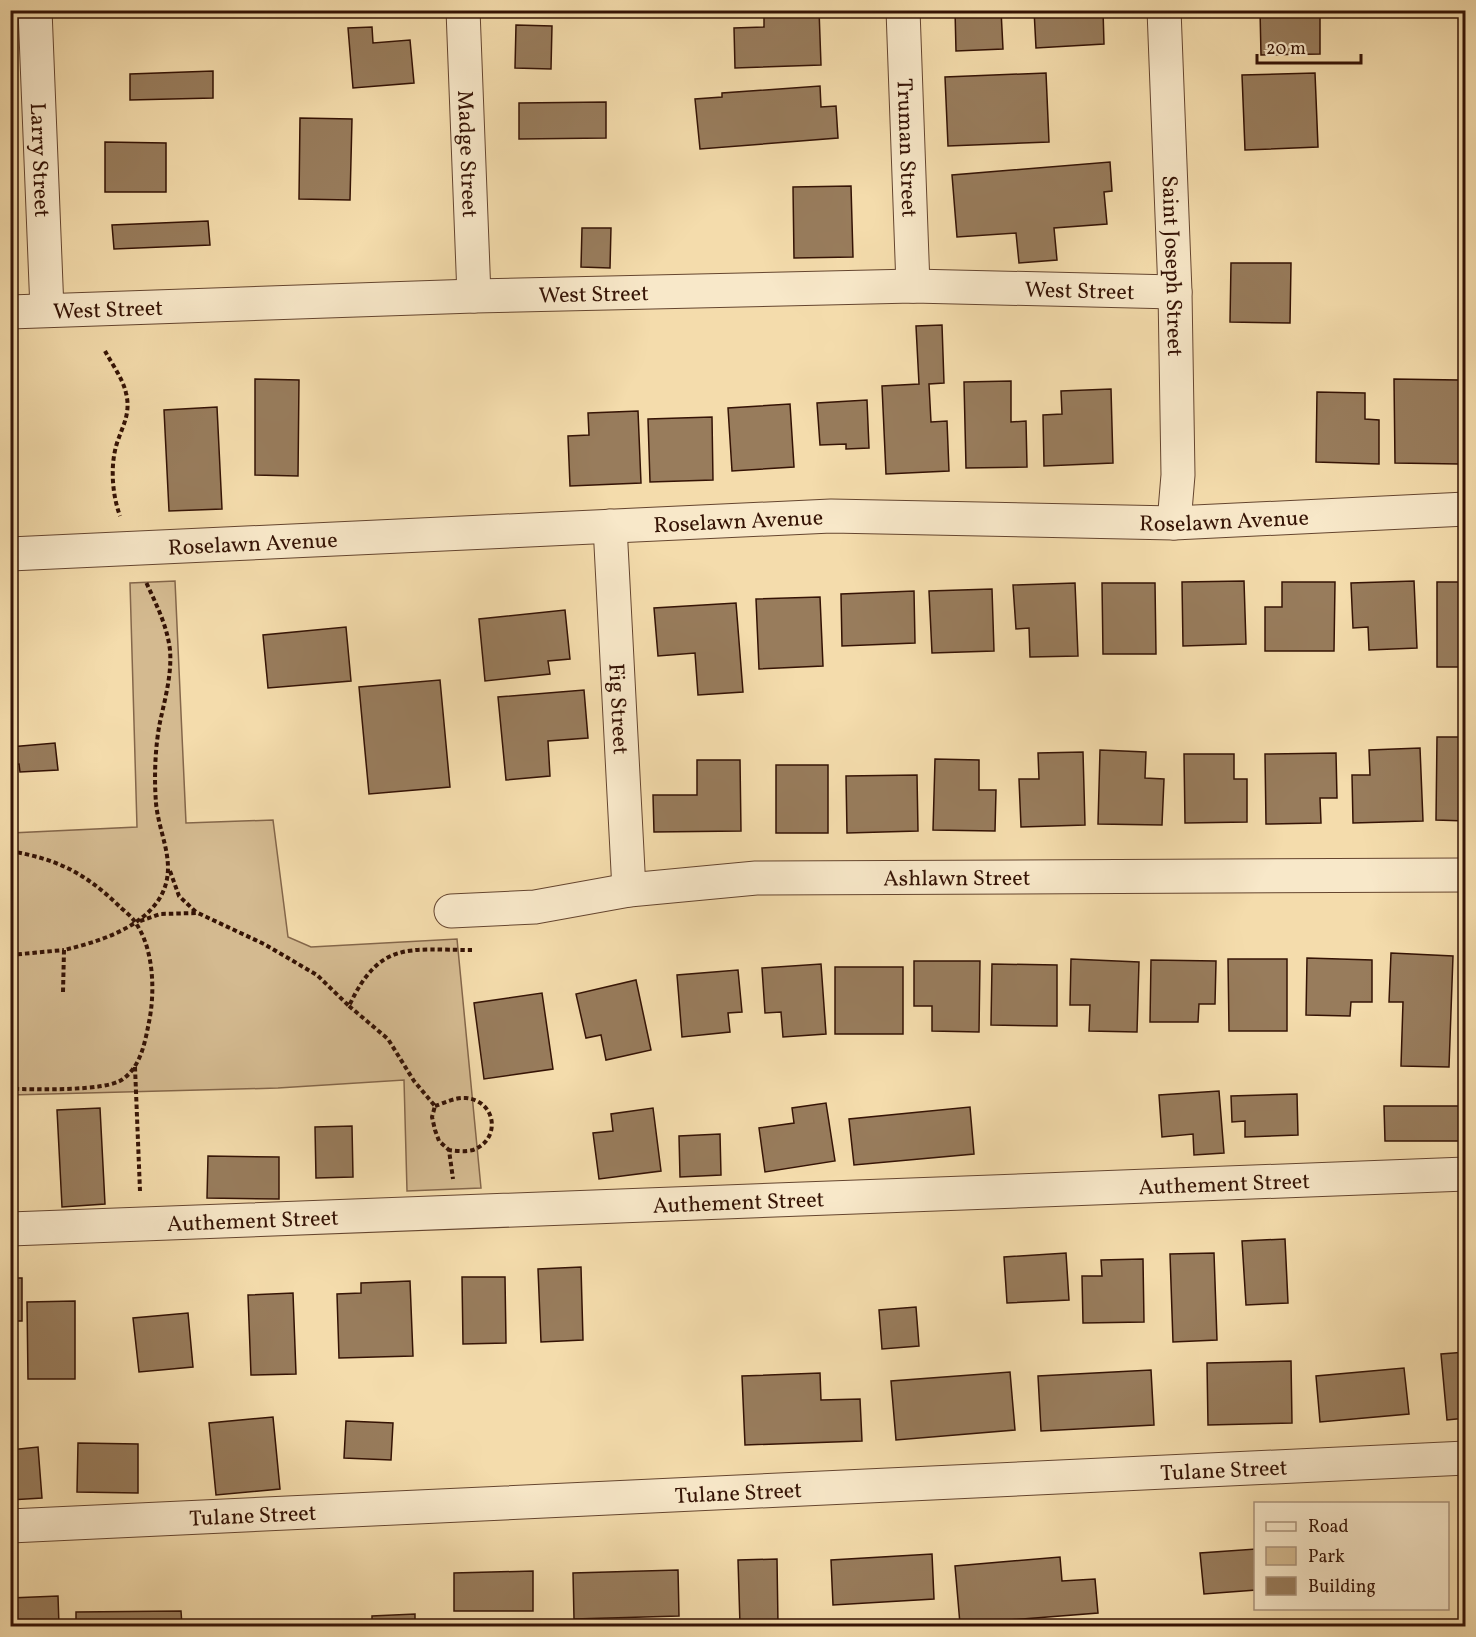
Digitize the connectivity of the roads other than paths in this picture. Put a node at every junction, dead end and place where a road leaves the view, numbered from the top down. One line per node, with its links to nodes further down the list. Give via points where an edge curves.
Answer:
1 (35, 10): 8 (street, Larry Street)
2 (463, 10): 7 (street, Madge Street)
3 (903, 10): 5 (street, Truman Street)
4 (1164, 10): 6 (street, Saint Joseph Street)
5 (913, 286): 6 (street, West Street); 7 (street, West Street)
6 (1175, 292): 11 (street, Saint Joseph Street, via 1178,475)
7 (474, 296): 8 (street, West Street)
8 (47, 310): 9 (street, West Street)
9 (10, 312)
10 (1466, 509): 11 (street, Roselawn Avenue)
11 (1174, 523): 12 (street, Roselawn Avenue, via 831,516)
12 (610, 526): 13 (street, Roselawn Avenue); 15 (street, Fig Street)
13 (10, 554)
14 (1466, 875): 15 (street, Ashlawn Street, via 756,878)
15 (629, 890): 16 (street, Ashlawn Street, via 535,907)
16 (451, 911)
17 (1466, 1174): 18 (street, Authement Street)
18 (10, 1229)
19 (1466, 1458): 20 (street, Tulane Street)
20 (10, 1526)

